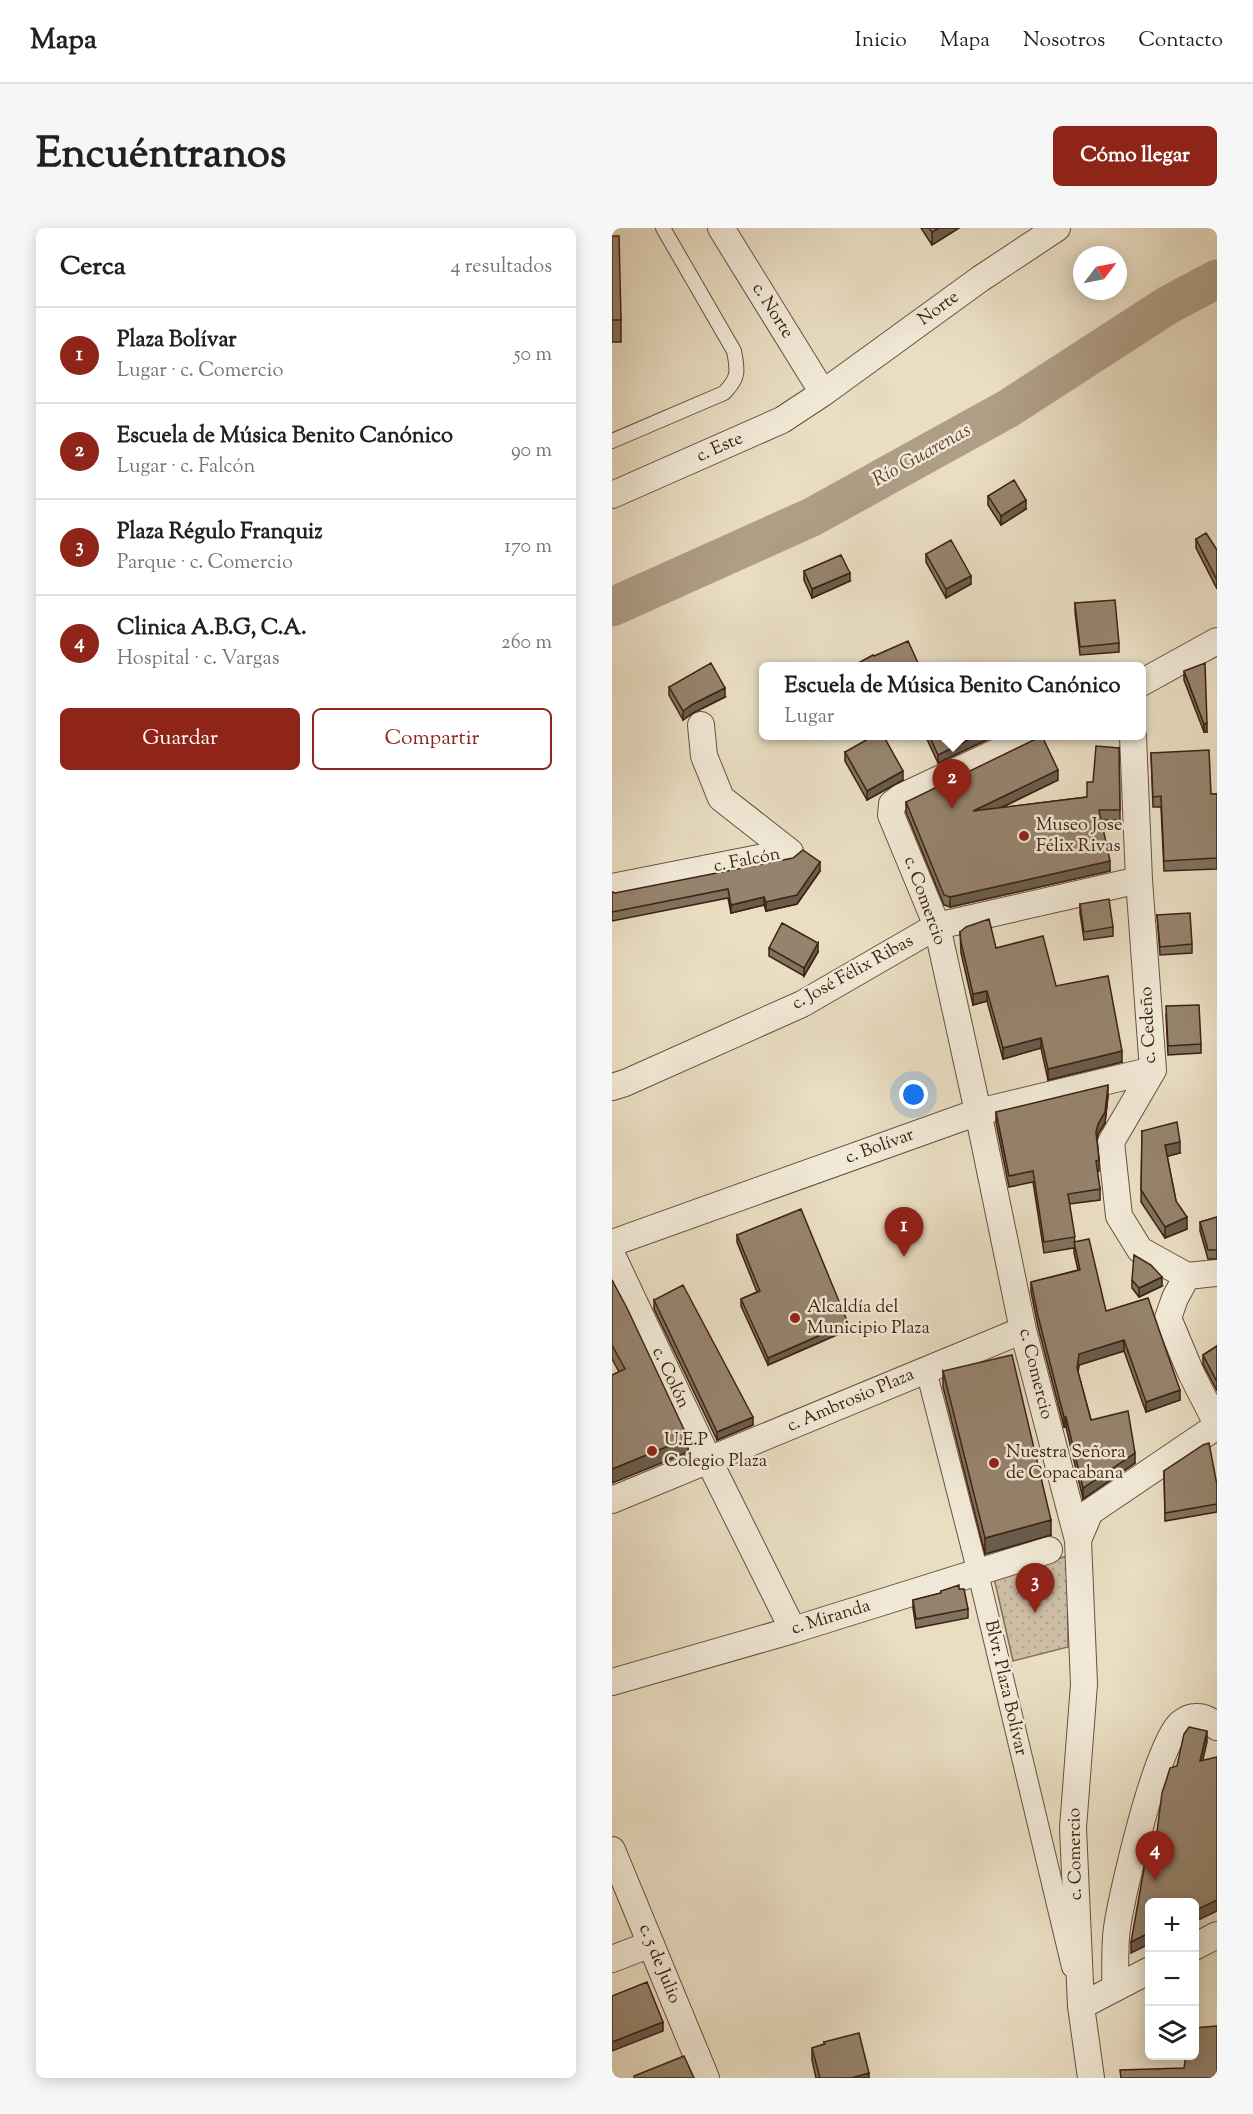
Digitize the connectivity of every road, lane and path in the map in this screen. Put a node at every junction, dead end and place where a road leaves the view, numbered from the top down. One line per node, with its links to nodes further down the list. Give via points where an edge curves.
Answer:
1 (663, 228): 5 (lane, via 734,351 735,382 724,393)
2 (722, 228): 4 (street, c. Norte)
3 (1058, 228): 4 (street, Norte, via 980,279)
4 (824, 393): 6 (street, c. Este, via 782,420)
5 (612, 441)
6 (612, 495)
7 (1217, 641): 8 (street)
8 (1146, 680)
9 (701, 725): 13 (street, c. Falcón, via 704,756 721,798 790,852)
10 (1021, 740): 14 (street, c. Comercio, via 892,804 891,814)
11 (1133, 740): 12 (street, c. Cedeño)
12 (1139, 879): 14 (street, c. José Félix Ribas); 15 (street, c. Cedeño)
13 (612, 887)
14 (937, 926): 16 (street, c. José Félix Ribas, via 802,1004); 17 (street, c. Comercio)
15 (1153, 1070): 17 (street, c. Bolívar); 21 (street, c. Cedeño, via 1111,1142 1119,1216 1140,1250)
16 (612, 1087)
17 (978, 1112): 18 (street, c. Bolívar); 22 (street, c. Comercio)
18 (612, 1243)
19 (612, 1255): 25 (street, c. Colón)
20 (1217, 1273): 21 (street)
21 (1187, 1276): 24 (street, via 1168,1318)
22 (1023, 1330): 23 (street, c. Ambrosio Plaza); 27 (street, c. Comercio)
23 (926, 1370): 25 (street, c. Ambrosio Plaza); 29 (street, Blvr. Plaza Bolívar)
24 (1217, 1425): 27 (street, via 1090,1512)
25 (709, 1461): 26 (street, c. Ambrosio Plaza); 30 (street, c. Colón)
26 (612, 1500)
27 (1078, 1540): 40 (street, c. Comercio, via 1084,1684 1073,1828)
28 (1048, 1550): 29 (street, c. Miranda)
29 (978, 1573): 30 (street, c. Miranda); 40 (street, Blvr. Plaza Bolívar)
30 (793, 1630): 31 (street, c. Miranda)
31 (612, 1682)
32 (1217, 1727): 39 (street, via 1194,1716 1180,1723 1160,1762 1124,1885 1116,1931)
33 (612, 1850): 35 (street, c. 5 de Julio)
34 (1217, 1935): 36 (street)
35 (651, 1944): 37 (street); 41 (street, c. 5 de Julio)
36 (1199, 1944)
37 (612, 1959)
38 (1145, 1972): 39 (street)
39 (1115, 1988): 40 (street)
40 (1081, 2006): 42 (street, c. Comercio)
41 (706, 2078)
42 (1091, 2078)

